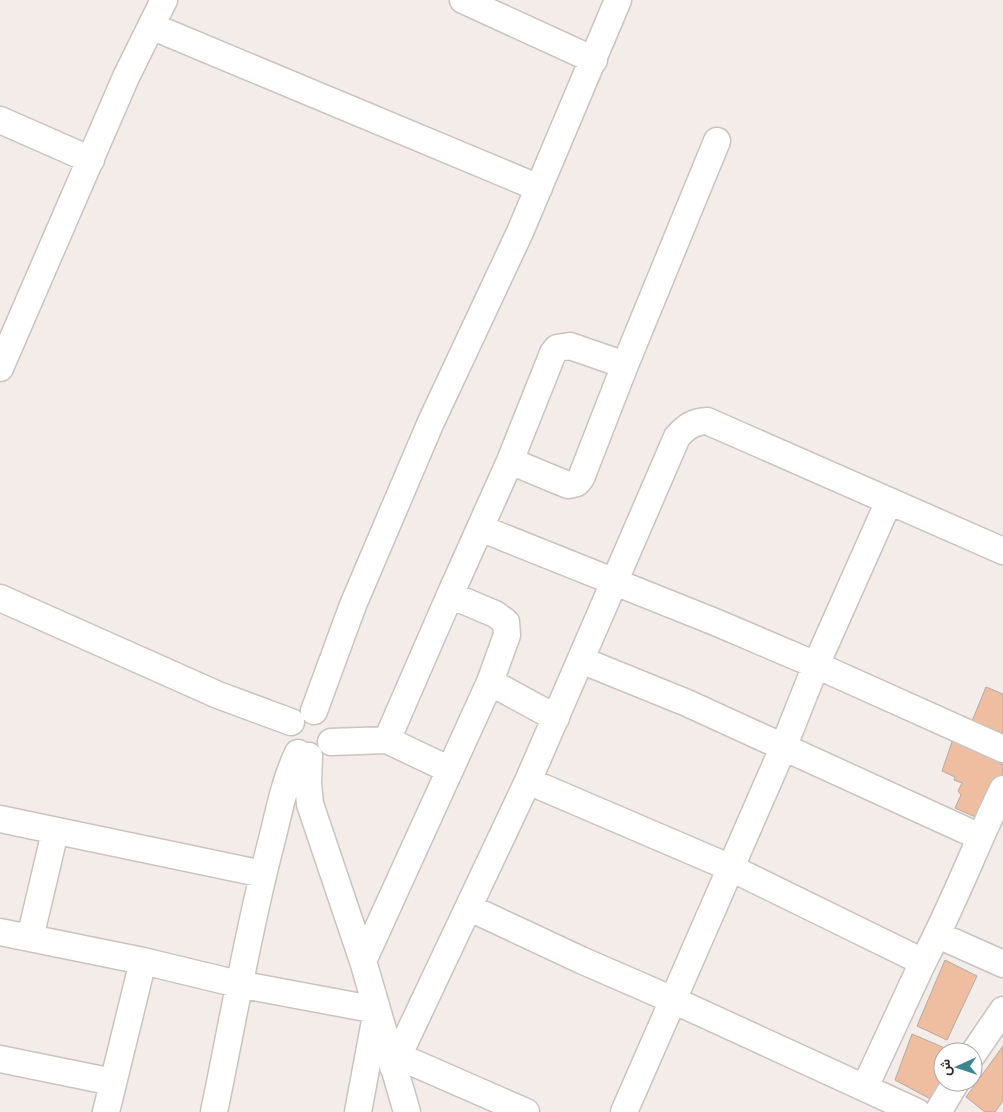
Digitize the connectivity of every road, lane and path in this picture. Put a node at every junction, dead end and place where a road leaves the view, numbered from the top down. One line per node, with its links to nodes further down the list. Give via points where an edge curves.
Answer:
1 (164, 0): 4 (street)
2 (463, 0): 5 (street)
3 (618, 0): 5 (street)
4 (152, 26): 8 (street, via 126,77); 9 (street)
5 (594, 60): 9 (street)
6 (0, 120): 8 (street)
7 (717, 141): 11 (street)
8 (91, 160): 10 (street)
9 (539, 188): 23 (street, via 431,422)
10 (7, 334): 12 (street)
11 (625, 365): 13 (street, via 570,346 557,348); 13 (street, via 577,483 568,485)
12 (0, 368)
13 (510, 461): 15 (street)
14 (889, 502): 16 (street); 17 (street, via 707,421 697,422 687,426 677,437); 21 (street)
15 (480, 528): 17 (street); 18 (street)
16 (1003, 551)
17 (614, 583): 20 (street); 21 (street)
18 (450, 595): 22 (street, via 506,622 507,635); 25 (street)
19 (0, 598): 23 (street, via 218,695)
20 (581, 660): 24 (street); 26 (street, via 687,703)
21 (816, 664): 26 (street); 27 (street)
22 (490, 682): 24 (street); 29 (street)
23 (302, 716): 28 (street, via 287,733 288,739 290,744); 28 (street, via 320,713 332,729)
24 (556, 718): 30 (street)
25 (387, 740): 28 (street); 29 (street)
26 (783, 748): 34 (street); 35 (street)
27 (1003, 749)
28 (313, 750): 36 (street, via 283,793); 43 (street, via 308,784 310,804)
29 (450, 770): 43 (street)
30 (528, 781): 35 (street); 37 (street)
31 (1003, 789): 34 (street)
32 (0, 819): 33 (street)
33 (55, 832): 36 (street); 40 (street)
34 (980, 837): 39 (street)
35 (730, 868): 44 (street); 46 (street)
36 (263, 874): 45 (street)
37 (470, 908): 46 (street); 51 (street)
38 (0, 932): 40 (street)
39 (938, 935): 41 (street); 44 (street)
40 (30, 938): 42 (street)
41 (1000, 955)
42 (143, 961): 45 (street); 52 (street)
43 (363, 961): 47 (street)
44 (923, 962): 53 (street)
45 (238, 984): 47 (street); 56 (street)
46 (673, 1000): 53 (street); 60 (street)
47 (377, 1010): 51 (street); 57 (street)
48 (1003, 1010): 49 (street)
49 (981, 1042)
50 (0, 1059): 52 (street)
51 (396, 1061): 58 (street); 59 (street)
52 (113, 1082): 55 (street)
53 (865, 1087): 61 (street)
54 (950, 1092): 62 (street)
55 (106, 1112)
56 (214, 1112)
57 (358, 1112)
58 (406, 1112)
59 (526, 1112)
60 (624, 1112)
61 (917, 1112)
62 (938, 1112)

